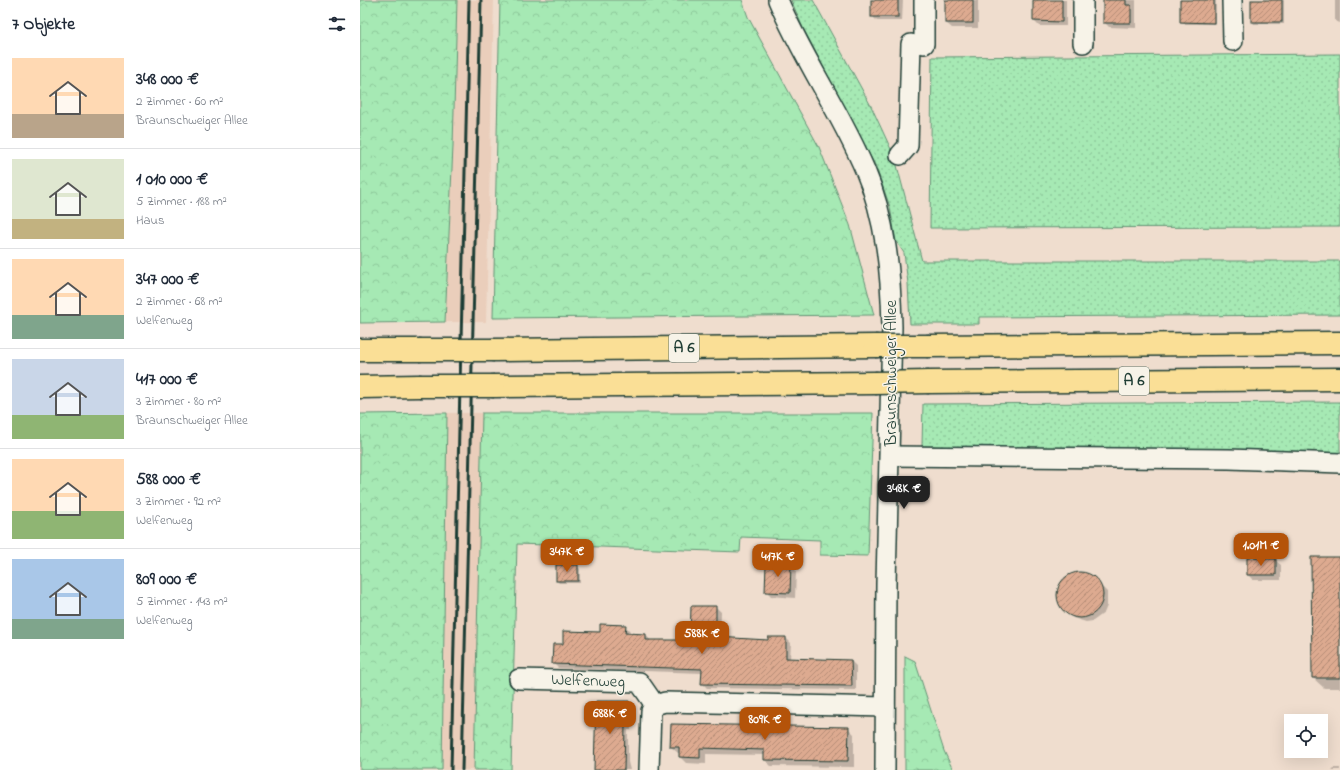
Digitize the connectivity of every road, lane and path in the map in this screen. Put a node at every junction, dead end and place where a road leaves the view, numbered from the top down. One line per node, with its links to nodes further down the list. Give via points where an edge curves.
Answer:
1 (778, 0): 12 (street, Braunschweiger Allee, via 792,33 843,123 866,171 878,210 892,291)
2 (924, 0): 7 (street, via 917,44 908,146)
3 (1083, 0): 6 (street)
4 (1232, 0): 5 (street)
5 (1233, 41)
6 (1083, 42)
7 (900, 155)
8 (1340, 343): 9 (highway, A 6, bridge)
9 (360, 350)
10 (1340, 379): 11 (highway, A 6, bridge)
11 (360, 387)
12 (890, 456): 13 (street, via 1213,459); 16 (street, Braunschweiger Allee)
13 (1340, 463)
14 (519, 679): 15 (street, Welfenweg, via 639,682)
15 (655, 705): 16 (street, via 665,702); 17 (street, via 651,711)
16 (885, 707): 18 (street, Braunschweiger Allee)
17 (649, 770)
18 (885, 770)

